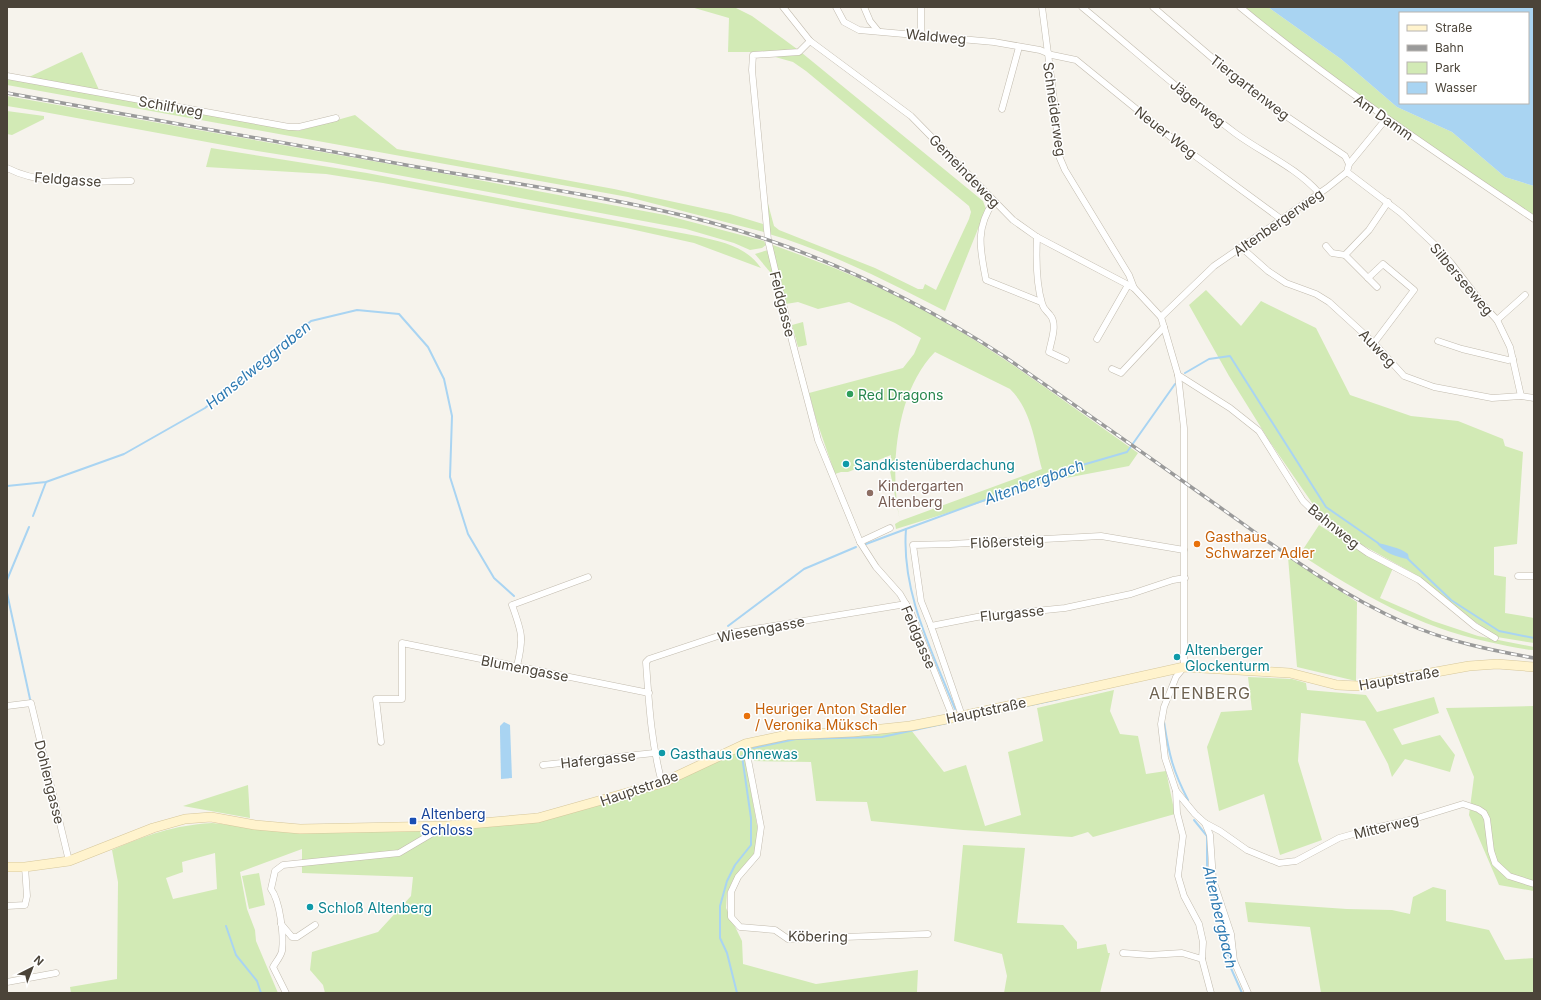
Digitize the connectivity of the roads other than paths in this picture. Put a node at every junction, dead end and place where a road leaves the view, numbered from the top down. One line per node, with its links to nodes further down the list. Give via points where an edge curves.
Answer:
1 (783, 7): 11 (street, Gemeindeweg)
2 (836, 7): 9 (street, Waldweg, via 844,22 854,29)
3 (864, 7): 9 (street)
4 (921, 7): 10 (street)
5 (1042, 7): 13 (street, Schneiderweg)
6 (1082, 7): 22 (street, Jägerweg, via 1210,114 1301,177)
7 (1153, 7): 18 (street, Tiergartenweg, via 1238,80 1345,156)
8 (1240, 7): 17 (street, Am Damm)
9 (878, 31): 10 (street, Waldweg)
10 (922, 35): 12 (street, Waldweg)
11 (810, 42): 23 (street, Gemeindeweg, via 911,116); 50 (street, Feldgasse, via 799,52 753,55 752,70 769,247 818,440)
12 (1019, 47): 13 (street, Waldweg); 15 (street)
13 (1047, 52): 25 (street, Neuer Weg, via 1076,60 1183,147); 34 (street, Schneiderweg, via 1059,156 1129,274)
14 (7, 76): 16 (street, Schilfweg, via 284,126 299,127)
15 (1002, 109)
16 (336, 118)
17 (1386, 119): 18 (street); 26 (street, Am Damm)
18 (1349, 164): 20 (street)
19 (7, 168): 21 (street, Feldgasse, via 29,177 46,180)
20 (1347, 172): 22 (street, Altenbergerweg); 24 (street, Silberseeweg)
21 (131, 181)
22 (1319, 193): 25 (street, Altenbergerweg)
23 (994, 201): 27 (street, Gemeindeweg, via 1013,220); 36 (street, via 980,231 986,280)
24 (1388, 202): 30 (street, via 1369,230); 38 (street, Silberseeweg, via 1452,262)
25 (1281, 219): 29 (street, Altenbergerweg)
26 (1534, 219)
27 (1037, 237): 32 (street, Gemeindeweg); 36 (street, via 1036,259)
28 (1326, 246): 30 (street, via 1332,253)
29 (1242, 248): 37 (street, Altenbergerweg, via 1214,266); 42 (street, Auweg, via 1286,283 1316,294 1329,302)
30 (1346, 255): 31 (street)
31 (1368, 278): 33 (street); 42 (street, via 1383,264 1414,290)
32 (1128, 285): 34 (street, Gemeindeweg); 40 (street)
33 (1377, 287)
34 (1134, 288): 37 (street, Gemeindeweg)
35 (1525, 295): 38 (street)
36 (1041, 302): 44 (street, via 1054,323 1050,352)
37 (1161, 316): 39 (street)
38 (1497, 320): 43 (street, Silberseeweg, via 1508,338)
39 (1164, 327): 45 (street, via 1121,373); 46 (street)
40 (1097, 339)
41 (1438, 341): 43 (street, via 1462,350)
42 (1374, 343): 47 (street, Auweg, via 1404,376 1415,381 1492,398)
43 (1513, 359): 47 (street, Silberseeweg)
44 (1066, 360)
45 (1112, 369)
46 (1178, 375): 51 (street, via 1186,468); 58 (street, Bahnweg, via 1230,408 1259,431 1303,501 1329,526 1368,553 1419,580 1475,626)
47 (1521, 396): 48 (street, Auweg)
48 (1534, 398)
49 (890, 528): 50 (street)
50 (860, 542): 56 (street, Feldgasse, via 876,568)
51 (1184, 550): 55 (street); 57 (street, Flößersteig, via 1101,536 913,545 921,601)
52 (1518, 576): 53 (street)
53 (1534, 576)
54 (588, 577): 59 (street, via 512,605 521,629 522,642)
55 (1185, 578): 57 (street, Flurgasse, via 1131,594 1065,608 977,617); 60 (street)
56 (906, 604): 62 (street, Wiesengasse, via 724,634 649,659 646,662); 65 (street, Feldgasse)
57 (930, 626): 64 (street)
58 (1495, 638)
59 (517, 666): 62 (street, Blumengasse); 66 (street, Blumengasse, via 402,643 402,699 376,699)
60 (1184, 667): 61 (main road, Hauptstraße, via 1290,673 1337,685 1359,686 1469,666 1497,664); 64 (main road, Hauptstraße); 71 (street, via 1170,691 1161,724 1165,758)
61 (1534, 667)
62 (648, 693): 68 (street, Wiesengasse)
63 (7, 706): 74 (street, Dohlengasse, via 31,703)
64 (962, 716): 65 (main road, Hauptstraße)
65 (952, 718): 67 (main road, Hauptstraße, via 893,729 787,735)
66 (381, 742)
67 (744, 744): 70 (main road, Hauptstraße); 81 (street, Köbering, via 761,827 757,855 740,874 731,892 731,918 735,924 740,927 774,930 788,939)
68 (654, 753): 69 (street, Hafergasse); 70 (street, Wiesengasse)
69 (543, 765)
70 (662, 783): 73 (main road, Hauptstraße, via 538,818)
71 (1176, 791): 72 (street); 83 (street, via 1177,812 1183,836 1178,876 1184,896 1200,924)
72 (1205, 823): 77 (street, Mitterweg, via 1247,850 1279,863 1296,861 1339,838 1414,820 1463,804 1478,809 1488,819 1490,851 1495,863 1509,876); 88 (street, via 1210,835 1213,880 1231,934 1234,961)
73 (446, 826): 74 (main road, Hauptstraße, via 300,829 255,825 211,817 185,819 153,828); 79 (street, via 399,852 283,865 275,871 271,889 276,896)
74 (69, 861): 75 (main road, Hauptstraße)
75 (25, 867): 76 (main road, Hauptstraße); 78 (street, via 25,905)
76 (7, 868)
77 (1534, 884)
78 (7, 906)
79 (281, 924): 80 (street, via 292,937 297,937); 86 (street, via 282,951 273,967)
80 (315, 925)
81 (928, 934)
82 (1123, 953): 83 (street, via 1182,953)
83 (1202, 959): 87 (street)
84 (56, 972): 85 (street)
85 (7, 982)
86 (286, 993)
87 (1211, 993)
88 (1248, 993)

